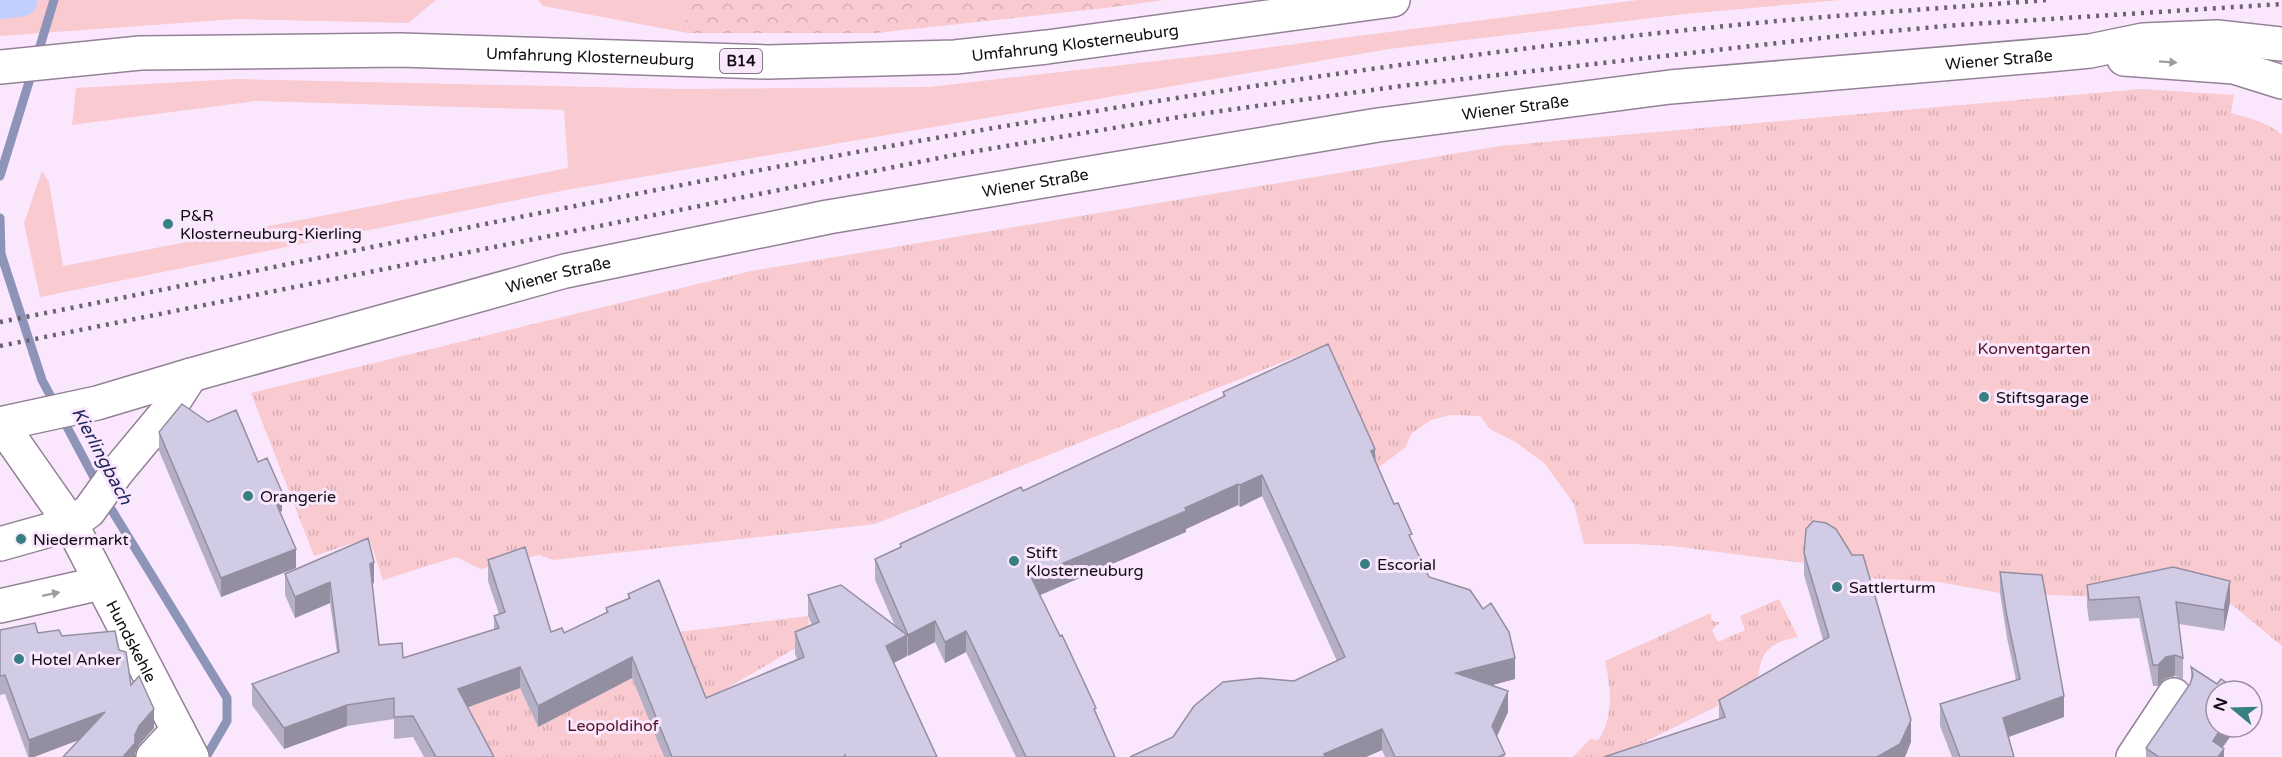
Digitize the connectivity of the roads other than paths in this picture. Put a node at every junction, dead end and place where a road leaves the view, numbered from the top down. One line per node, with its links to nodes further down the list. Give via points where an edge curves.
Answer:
1 (1393, 0): 4 (street, Umfahrung Klosterneuburg / B14, via 955,57 768,62 400,50 140,53)
2 (2282, 44): 3 (street, Wiener Straße, via 2217,37 2143,40)
3 (2090, 51): 5 (street, Wiener Straße, one-way to 5, via 2118,58 2234,67); 6 (street, Wiener Straße, via 1670,87 1413,121 828,217 566,271)
4 (0, 67)
5 (2282, 82)
6 (191, 375): 7 (street, Wiener Straße, via 97,403); 8 (street, via 167,412)
7 (0, 424): 8 (street, Hundskehle)
8 (80, 517): 9 (street); 10 (street, Hundskehle)
9 (0, 544)
10 (101, 583): 11 (street, one-way to 10); 13 (street, Hundskehle)
11 (0, 606)
12 (2174, 695): 15 (street)
13 (186, 745): 14 (street)
14 (153, 757)
15 (2133, 757)

